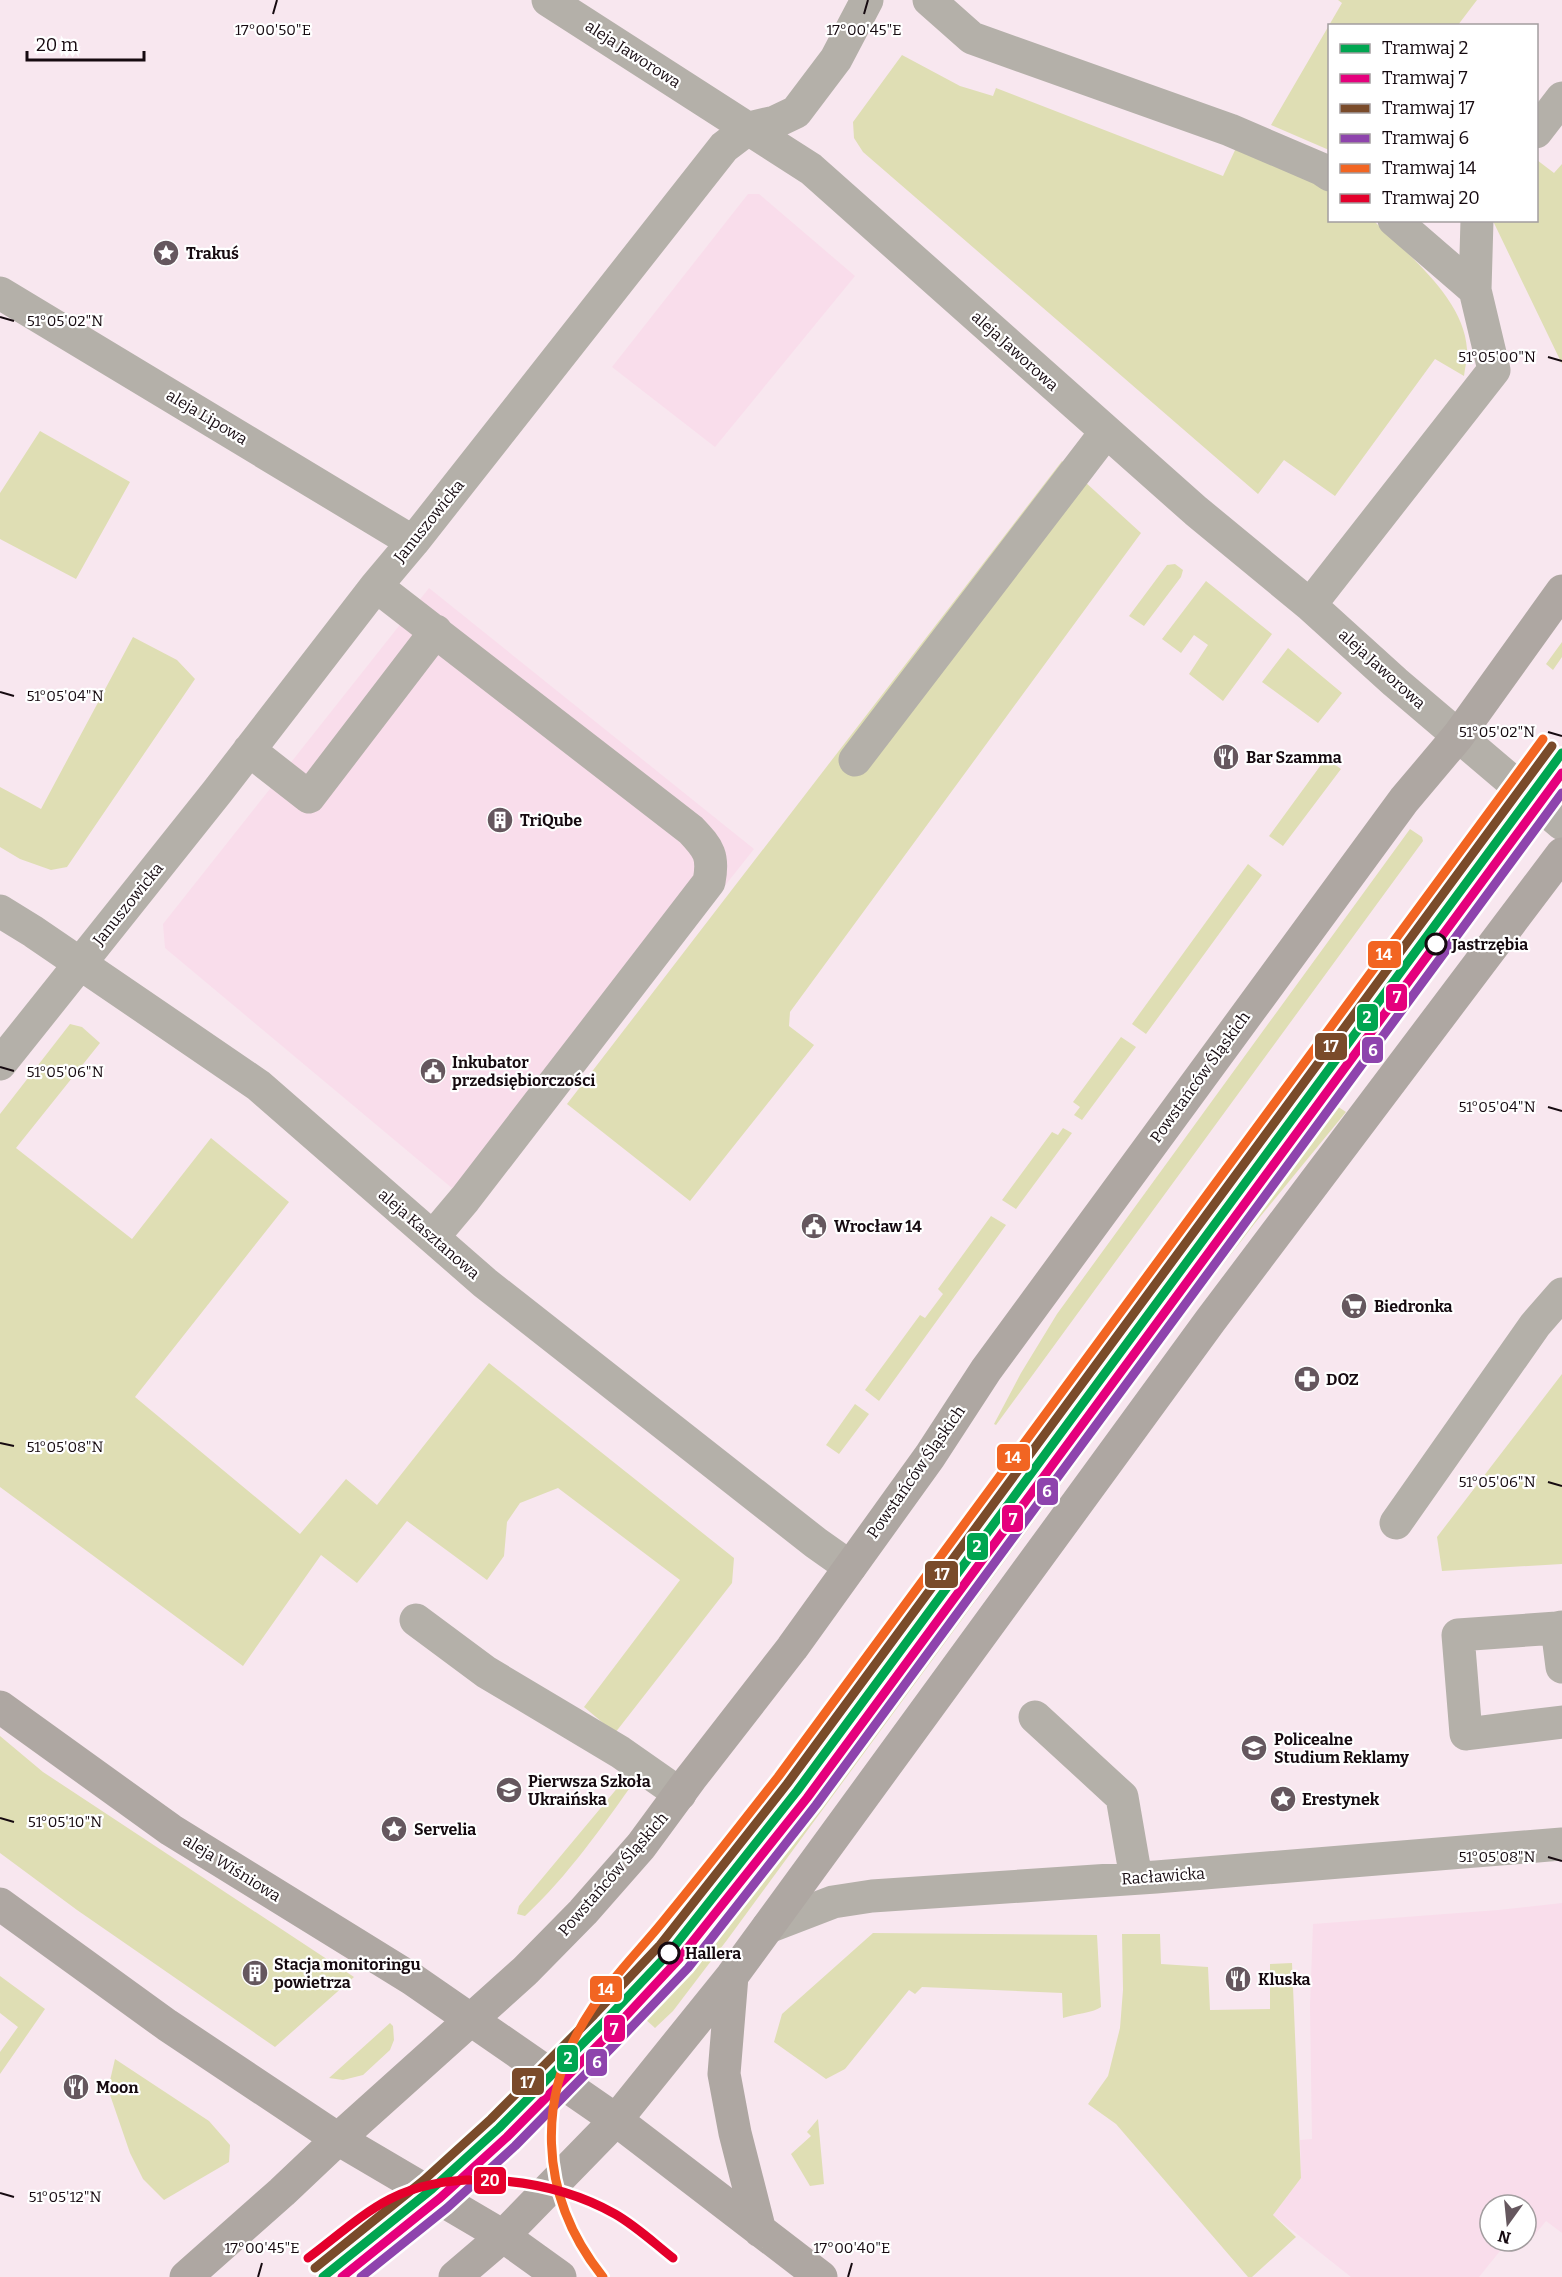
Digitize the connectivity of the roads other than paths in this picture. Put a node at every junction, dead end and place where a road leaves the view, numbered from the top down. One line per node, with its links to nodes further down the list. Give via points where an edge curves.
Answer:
1 (548, 0): 5 (street, aleja Jaworowa)
2 (867, 0): 5 (street, Januszowicka, via 836,59 796,112)
3 (929, 0): 7 (street, via 972,38 1230,130)
4 (1562, 98): 6 (street)
5 (749, 128): 12 (street, aleja Jaworowa, via 811,169); 13 (street, Januszowicka, via 724,147)
6 (1538, 129)
7 (1328, 174)
8 (1396, 222): 10 (street)
9 (1477, 222): 10 (street)
10 (1475, 290): 16 (street, via 1494,370)
11 (0, 293): 13 (street, aleja Lipowa)
12 (1106, 432): 16 (street, aleja Jaworowa); 20 (street)
13 (413, 542): 14 (street, Januszowicka)
14 (376, 586): 17 (street); 19 (street, Januszowicka)
15 (1562, 591): 18 (main road, Powstańców Śląskich)
16 (1310, 605): 18 (street, aleja Jaworowa)
17 (436, 631): 19 (street, via 309,797); 26 (street, via 691,830 707,847 712,864 709,882)
18 (1458, 735): 21 (street); 29 (main road, Powstańców Śląskich, via 1404,800 1076,1246)
19 (249, 750): 24 (street, Januszowicka)
20 (855, 760)
21 (1562, 824)
22 (1562, 854): 40 (main road, via 1210,1321)
23 (0, 911): 24 (street, aleja Kasztanowa)
24 (80, 964): 25 (street, Januszowicka); 26 (street, aleja Kasztanowa, via 258,1085)
25 (0, 1064)
26 (433, 1237): 29 (street, aleja Kasztanowa, via 485,1283)
27 (1562, 1294): 28 (street, via 1534,1325)
28 (1396, 1523)
29 (850, 1567): 36 (main road, Powstańców Śląskich)
30 (416, 1620): 36 (street, via 486,1672 620,1752)
31 (1559, 1628): 32 (street); 35 (street, via 1458,1635 1466,1734)
32 (1562, 1667)
33 (0, 1707): 42 (main road, aleja Wiśniowa, via 171,1830)
34 (1035, 1718): 38 (street, via 1122,1797)
35 (1562, 1722)
36 (680, 1794): 42 (main road, Powstańców Śląskich, via 583,1912)
37 (1562, 1844): 38 (street, Racławicka)
38 (1136, 1878): 40 (street, Racławicka, via 872,1896 833,1902)
39 (0, 1904): 44 (main road, via 167,2025)
40 (768, 1927): 41 (main road)
41 (732, 1976): 43 (main road); 45 (main road, via 724,2074)
42 (471, 2019): 43 (main road, aleja Wiśniowa); 44 (main road, Powstańców Śląskich)
43 (616, 2120): 45 (main road, aleja Wiśniowa); 46 (main road)
44 (338, 2139): 46 (main road); 47 (main road, Powstańców Śląskich)
45 (760, 2230): 50 (main road, aleja Wiśniowa)
46 (503, 2236): 48 (main road); 49 (main road)
47 (186, 2277)
48 (455, 2277)
49 (560, 2277)
50 (821, 2277)

